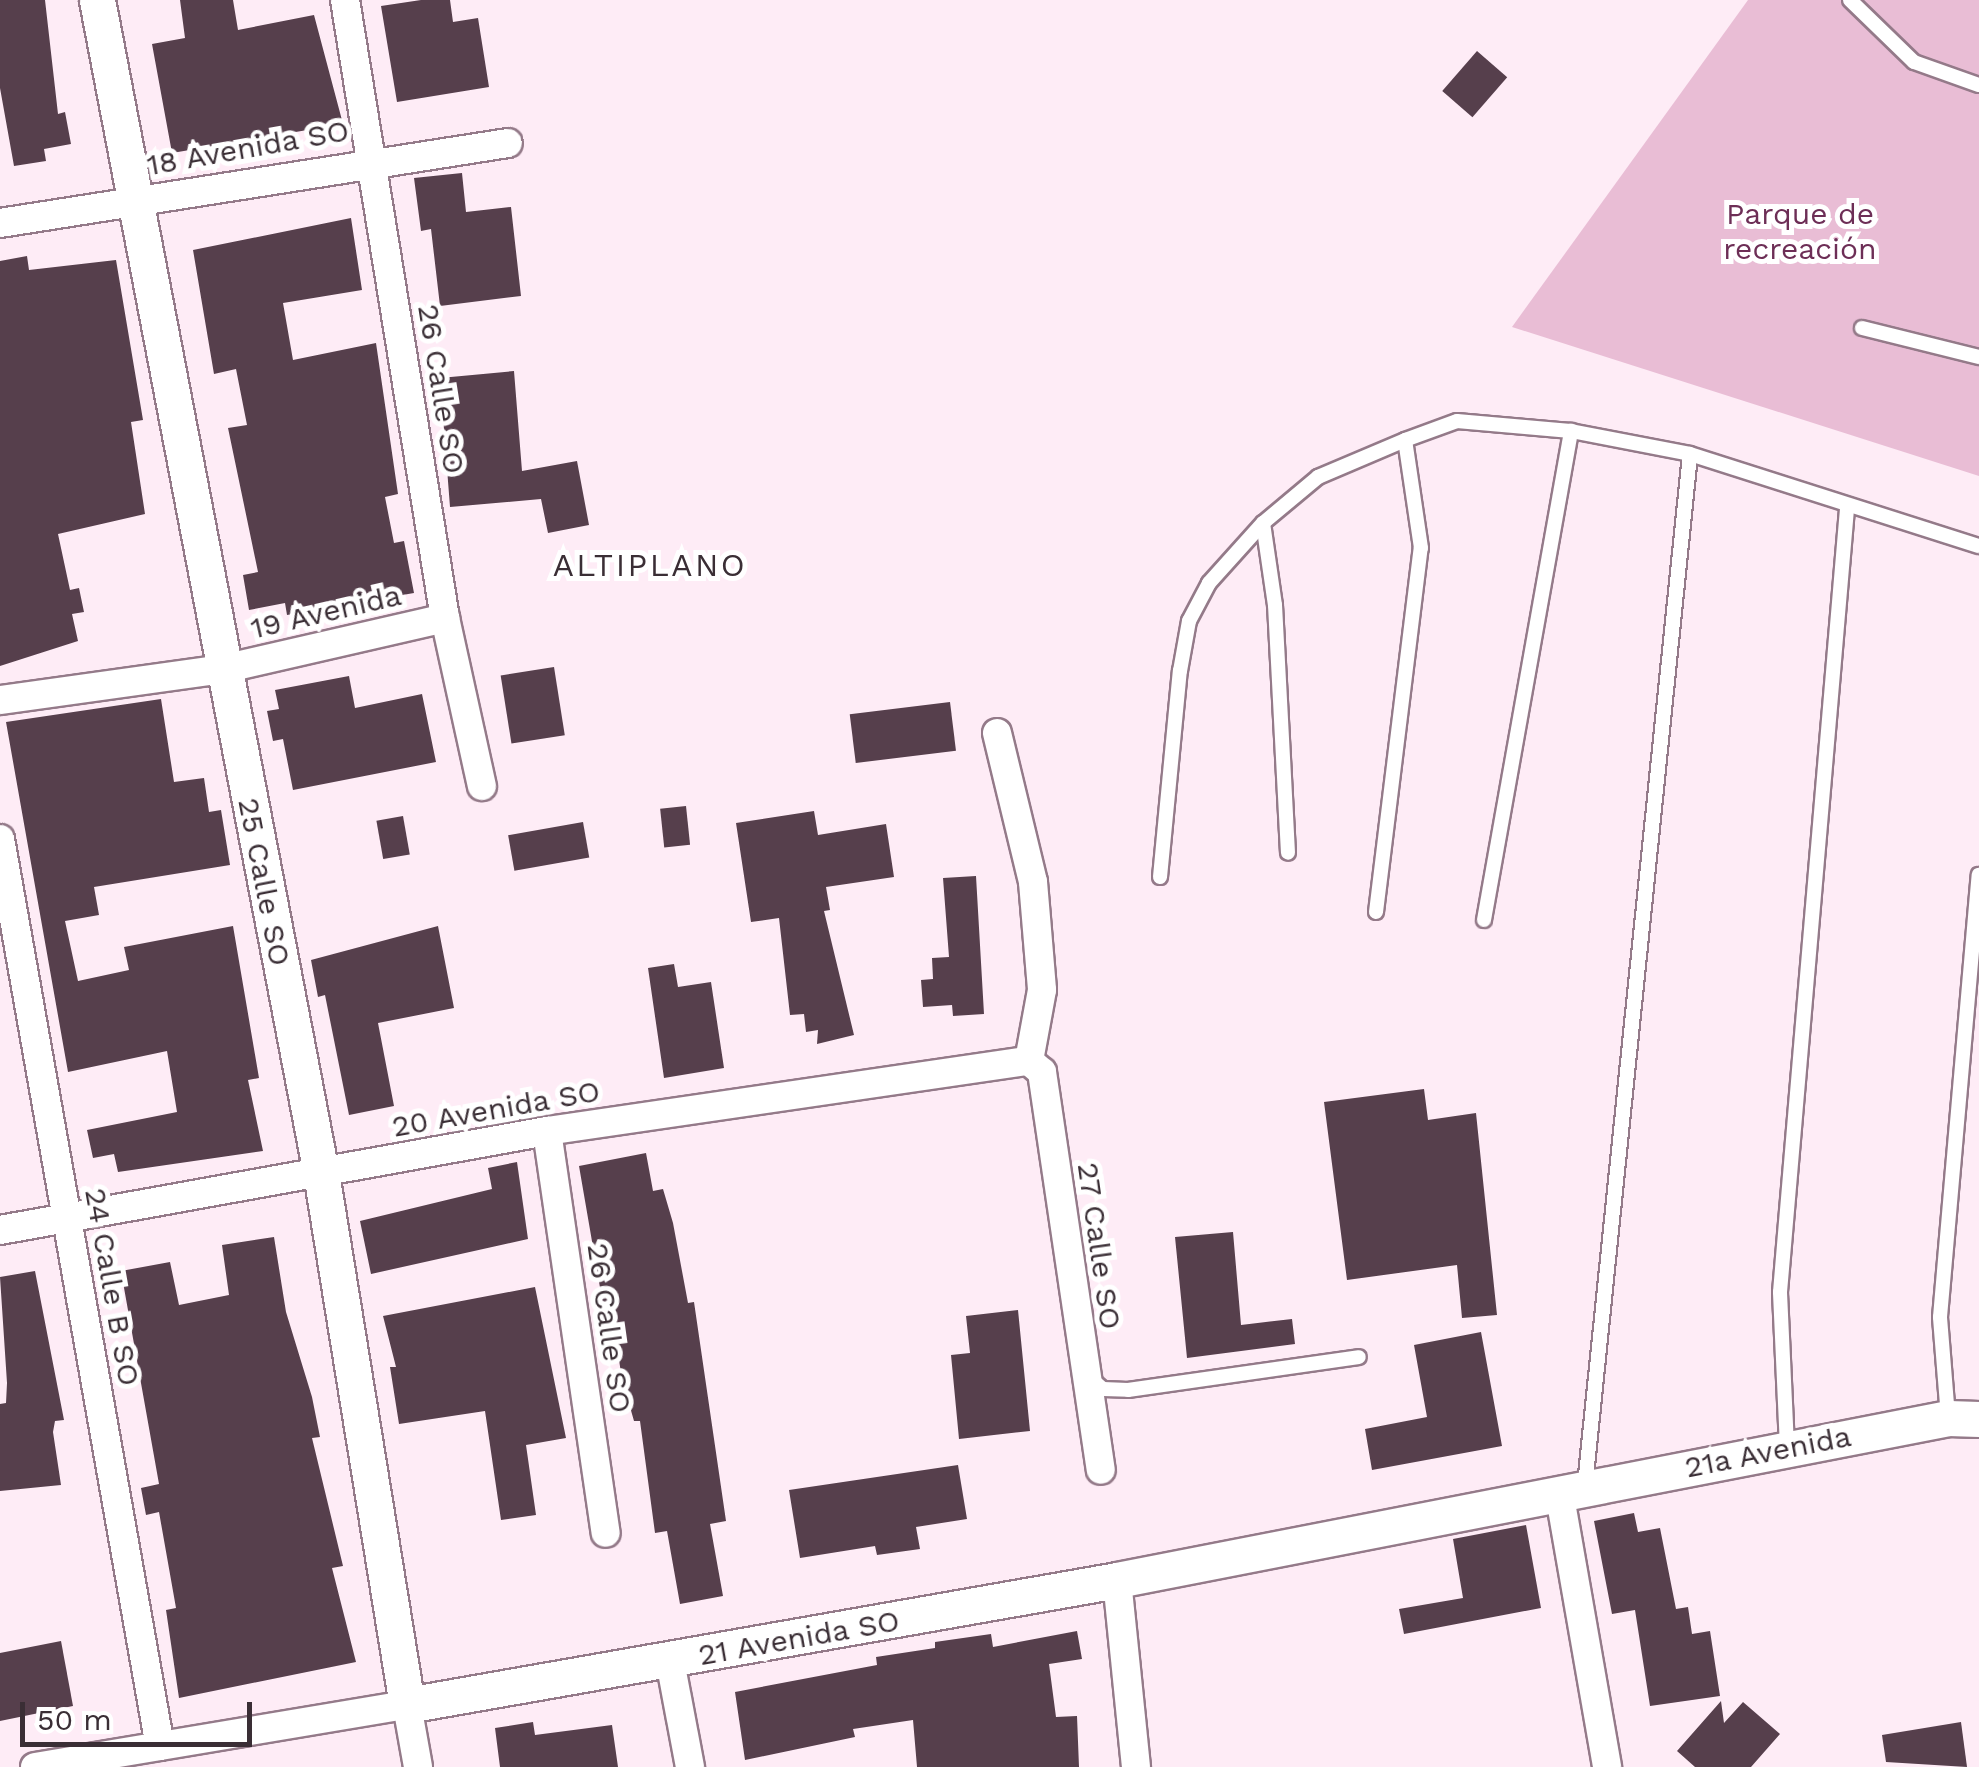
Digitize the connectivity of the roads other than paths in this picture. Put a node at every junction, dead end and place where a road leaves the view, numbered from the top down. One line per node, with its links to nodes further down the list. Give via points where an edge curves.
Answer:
1 (97, 0): 7 (street, 25 Calle SO)
2 (345, 0): 6 (street, 26 Calle SO)
3 (1850, 0): 4 (lane, via 1914,62)
4 (1979, 85)
5 (508, 143): 6 (street, 18 Avenida SO)
6 (372, 160): 7 (street, 18 Avenida SO); 17 (street, 26 Calle SO)
7 (131, 201): 8 (street, 18 Avenida SO); 18 (street, 25 Calle SO)
8 (0, 224)
9 (1862, 328): 10 (lane)
10 (1979, 357)
11 (1571, 431): 12 (lane, via 1457,421); 13 (lane); 27 (lane)
12 (1406, 440): 15 (lane, via 1318,477); 26 (lane, via 1420,548)
13 (1690, 454): 14 (lane); 38 (lane)
14 (1847, 508): 16 (lane); 36 (lane, via 1780,1292)
15 (1263, 523): 23 (lane, via 1275,605); 25 (lane, via 1209,584 1189,621)
16 (1979, 546)
17 (444, 618): 18 (street, 19 Avenida); 21 (street, 26 Calle SO)
18 (223, 669): 19 (street, 19 Avenida); 30 (street, 25 Calle SO)
19 (0, 700)
20 (997, 732): 28 (street, via 1033,882 1042,990)
21 (482, 786)
22 (0, 838): 31 (street, 24 Calle B SO)
23 (1288, 853)
24 (1979, 875): 35 (lane, via 1940,1317)
25 (1160, 878)
26 (1376, 912)
27 (1484, 920)
28 (1017, 1062): 29 (street, 20 Avenida SO); 34 (street, 27 Calle SO, via 1042,1072)
29 (547, 1131): 30 (street, 20 Avenida SO); 39 (street, 26 Calle SO)
30 (320, 1173): 31 (street, 20 Avenida SO); 42 (street, 25 Calle SO)
31 (67, 1217): 32 (street, 20 Avenida SO); 43 (street, 24 Calle B SO)
32 (0, 1230)
33 (1358, 1357): 34 (lane, via 1128,1390 1104,1389)
34 (1084, 1373): 37 (street, 27 Calle SO)
35 (1964, 1418): 36 (street, 21a Avenida)
36 (1786, 1448): 38 (street, 21a Avenida)
37 (1102, 1470)
38 (1572, 1492): 40 (street, 21 Avenida SO); 48 (street)
39 (606, 1534)
40 (1117, 1580): 41 (street, 21 Avenida SO); 47 (street)
41 (670, 1661): 42 (street, 21 Avenida SO); 46 (street)
42 (407, 1706): 43 (street, 21 Avenida SO); 45 (street, 25 Calle SO)
43 (160, 1746): 44 (street, 21 Avenida SO)
44 (35, 1767)
45 (418, 1767)
46 (690, 1767)
47 (1136, 1767)
48 (1607, 1767)

